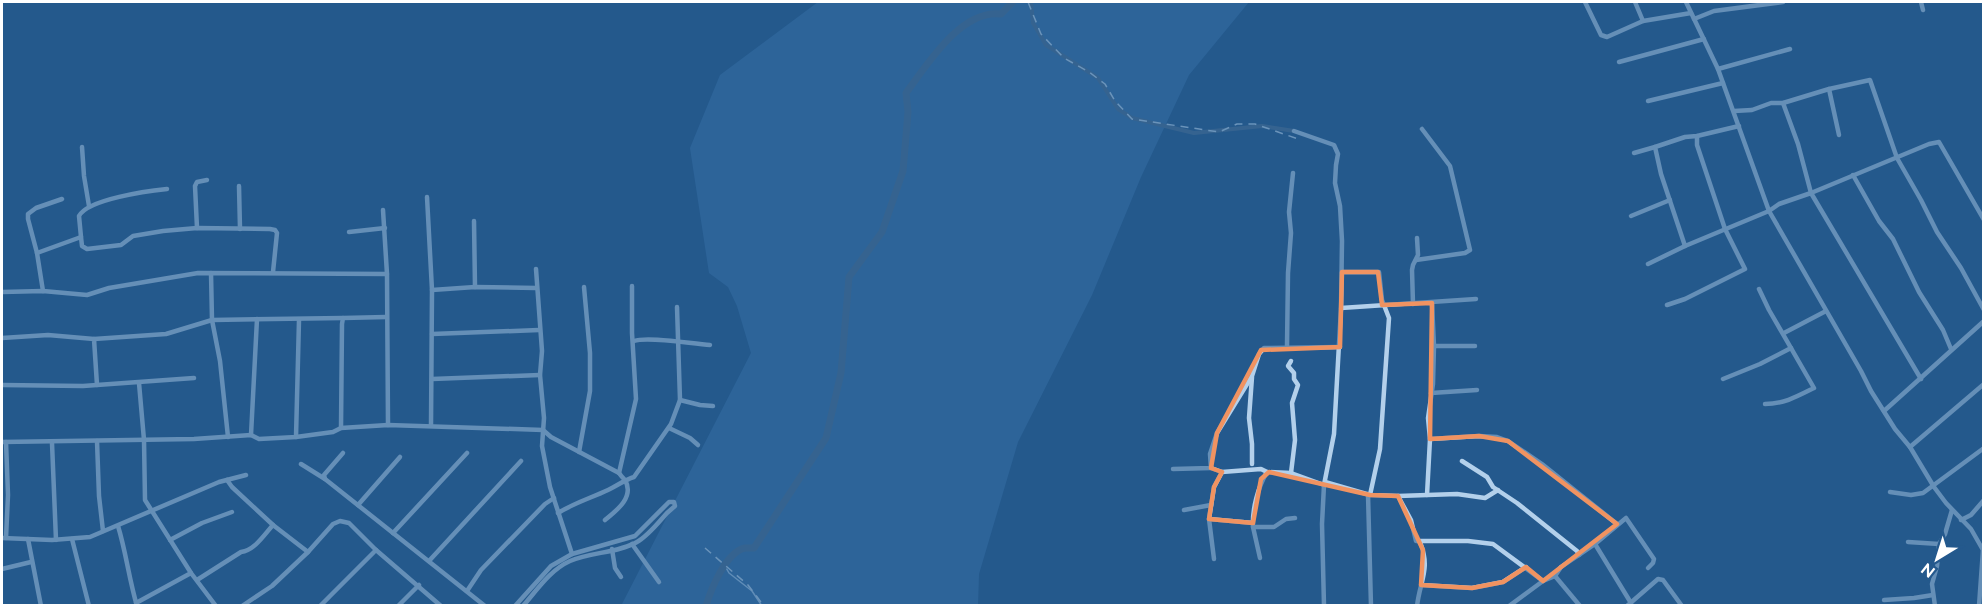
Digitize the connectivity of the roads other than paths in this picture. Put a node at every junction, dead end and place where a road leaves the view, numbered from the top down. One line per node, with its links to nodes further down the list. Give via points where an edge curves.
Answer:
1 (1585, 2): 9 (street, via 1604,37)
2 (1635, 2): 9 (street)
3 (1686, 2): 8 (street)
4 (1783, 2): 6 (street)
5 (1921, 2): 7 (street)
6 (1738, 4): 8 (street)
7 (1923, 10)
8 (1693, 16): 9 (street); 10 (street)
9 (1643, 21)
10 (1704, 39): 12 (street); 13 (street)
11 (1790, 50): 13 (street)
12 (1619, 62)
13 (1718, 69): 14 (street)
14 (1723, 83): 16 (street); 18 (street)
15 (1829, 89): 17 (street); 22 (street); 27 (street, via 1870,80)
16 (1648, 101)
17 (1783, 103): 18 (street); 33 (street)
18 (1734, 111): 19 (street)
19 (1739, 126): 23 (street); 39 (street)
20 (1422, 129): 52 (street, via 1450,166 1470,250)
21 (1294, 131): 56 (street, via 1337,149 1335,183 1340,206)
22 (1839, 135)
23 (1697, 136): 25 (street); 46 (street)
24 (82, 147): 37 (street)
25 (1655, 147): 26 (street); 36 (street)
26 (1634, 153)
27 (1897, 158): 29 (street); 41 (street, via 1939,142); 74 (street)
28 (1293, 173): 90 (street)
29 (1853, 175): 33 (street); 95 (street, via 1893,239)
30 (207, 180): 43 (street, via 195,186)
31 (239, 186): 45 (street)
32 (167, 189): 37 (street, via 130,193)
33 (1811, 193): 39 (street); 102 (street)
34 (427, 198): 64 (street)
35 (62, 199): 51 (street, via 28,214)
36 (1670, 200): 40 (street); 50 (street)
37 (89, 207): 48 (street, via 79,216)
38 (383, 210): 44 (street)
39 (1768, 212): 46 (street); 75 (street)
40 (1631, 216)
41 (1983, 220)
42 (474, 221): 60 (street)
43 (197, 228): 45 (street); 48 (street, via 133,236 121,244 87,249 82,246)
44 (385, 228): 47 (street); 58 (street)
45 (240, 229): 55 (street, via 275,230)
46 (1725, 229): 50 (street); 71 (street, via 1745,269)
47 (349, 232)
48 (81, 237): 51 (street)
49 (1417, 238): 52 (street)
50 (1685, 246): 53 (street)
51 (37, 253): 65 (street)
52 (1416, 260): 69 (street, via 1412,270)
53 (1648, 264)
54 (536, 269): 62 (street)
55 (273, 272): 57 (street); 58 (street)
56 (1342, 272): 70 (street, via 1378,272); 73 (street)
57 (212, 273): 65 (street, via 87,295); 79 (street)
58 (387, 274): 76 (street)
59 (633, 286): 87 (street)
60 (475, 287): 62 (street); 64 (street)
61 (584, 287): 129 (street, via 590,391)
62 (536, 288): 82 (street)
63 (1759, 289): 83 (street)
64 (432, 290): 84 (street)
65 (43, 291): 66 (street)
66 (2, 292)
67 (1476, 299): 68 (street)
68 (1432, 303): 69 (street); 91 (street)
69 (1413, 304): 70 (street)
70 (1384, 305): 73 (street); 151 (street, via 1389,318 1385,386 1380,449)
71 (1667, 305)
72 (677, 307): 88 (street)
73 (1341, 308): 93 (street)
74 (1983, 310)
75 (1826, 311): 83 (street); 112 (street)
76 (386, 317): 77 (street); 113 (street)
77 (343, 318): 80 (street); 115 (street)
78 (257, 319): 79 (street); 80 (street); 118 (street)
79 (212, 320): 86 (street, via 166,334); 119 (street)
80 (299, 320): 120 (street)
81 (1983, 321): 95 (street)
82 (539, 330): 84 (street); 97 (street)
83 (1784, 333): 94 (street)
84 (432, 334): 101 (street)
85 (2, 339): 86 (street, via 48,335)
86 (94, 339): 106 (street)
87 (634, 341): 88 (street); 141 (street, via 636,399)
88 (679, 343): 89 (street); 109 (street)
89 (710, 345)
90 (1287, 346): 93 (street); 98 (street, via 1264,348)
91 (1434, 346): 92 (street); 108 (street)
92 (1474, 346)
93 (1340, 347): 147 (street, via 1334,434)
94 (1791, 348): 100 (street); 110 (street, via 1814,388 1792,399)
95 (1952, 349): 102 (street)
96 (1291, 361): 142 (street, via 1288,366 1298,385 1292,403 1295,440)
97 (540, 375): 101 (street); 117 (street)
98 (1252, 376): 136 (street); 137 (street, via 1217,433 1210,454)
99 (194, 378): 103 (street)
100 (1723, 378)
101 (432, 379): 114 (street)
102 (1921, 379): 112 (street)
103 (139, 383): 106 (street); 122 (street)
104 (1983, 384): 127 (street)
105 (2, 385): 106 (street)
106 (97, 385)
107 (1477, 390): 108 (street)
108 (1431, 393): 121 (street)
109 (680, 400): 111 (street); 116 (street)
110 (1765, 404)
111 (713, 406)
112 (1884, 411): 127 (street)
113 (388, 425): 114 (street); 115 (street)
114 (430, 425): 117 (street)
115 (341, 428): 120 (street)
116 (669, 428): 126 (street); 146 (street, via 634,477)
117 (543, 430): 129 (street); 154 (street, via 542,446)
118 (251, 435): 119 (street); 120 (street, via 259,439)
119 (228, 437): 122 (street)
120 (296, 437)
121 (1430, 439): 152 (street); 167 (street, via 1479,436 1508,441)
122 (144, 440): 123 (street); 160 (street, via 145,500)
123 (98, 441): 125 (street); 171 (street)
124 (4, 442): 125 (street); 173 (street, via 8,495)
125 (52, 443): 176 (street)
126 (698, 445)
127 (1910, 447): 148 (street)
128 (1983, 448): 148 (street)
129 (579, 452): 141 (street)
130 (343, 453): 144 (street, via 324,475)
131 (467, 453): 172 (street)
132 (400, 457): 156 (street)
133 (520, 460): 191 (street)
134 (1462, 461): 149 (street, via 1488,477)
135 (301, 464): 144 (street)
136 (1252, 464)
137 (1211, 468): 138 (street); 139 (street)
138 (1173, 469)
139 (1222, 472): 140 (street); 157 (street)
140 (1267, 472): 142 (street); 170 (street, via 1261,481)
141 (619, 473): 146 (street)
142 (1291, 473): 147 (street)
143 (246, 475): 145 (street)
144 (325, 479): 156 (street)
145 (227, 480): 160 (street); 169 (street)
146 (625, 480): 162 (street); 165 (street, via 626,499)
147 (1324, 484): 151 (street); 221 (street)
148 (1934, 487): 150 (street, via 1918,495); 159 (street)
149 (1498, 490): 152 (street, via 1485,498); 187 (street)
150 (1890, 492)
151 (1369, 495): 153 (street); 222 (street)
152 (1427, 495): 153 (street)
153 (1398, 496): 178 (street, via 1411,520 1416,541)
154 (554, 498): 162 (street); 203 (street, via 481,570)
155 (1983, 500): 166 (street, via 1971,515)
156 (358, 505): 172 (street)
157 (1211, 506): 158 (street); 164 (street)
158 (1184, 510)
159 (1952, 510): 166 (street); 182 (street)
160 (151, 511): 168 (street); 177 (street)
161 (232, 512): 177 (street)
162 (558, 513): 186 (street)
163 (1295, 518): 170 (street, via 1274,527)
164 (1209, 519): 170 (street); 189 (street)
165 (605, 520)
166 (1961, 520): 229 (street, via 1983,550)
167 (1617, 524): 181 (street); 193 (street, via 1627,519 1641,538 1654,559)
168 (118, 525): 171 (street); 208 (street)
169 (273, 525): 185 (street); 198 (street, via 254,547)
170 (1253, 525): 188 (street)
171 (103, 531): 175 (street)
172 (393, 533): 191 (street)
173 (4, 538): 174 (street)
174 (28, 539): 176 (street); 190 (street)
175 (72, 539): 176 (street); 212 (street)
176 (56, 540)
177 (170, 540): 195 (street)
178 (1420, 542): 192 (street, via 1489,543); 202 (street, via 1426,573)
179 (1908, 542): 182 (street)
180 (632, 544): 184 (street); 186 (street, via 672,510 674,502 669,502 635,536); 200 (street)
181 (1595, 544): 187 (street); 209 (street)
182 (1939, 544): 205 (street)
183 (376, 549): 185 (street, via 349,523 340,521); 201 (street); 215 (street)
184 (612, 549): 197 (street); 204 (street, via 569,561)
185 (308, 552): 214 (street, via 272,586)
186 (572, 554): 204 (street, via 551,566)
187 (1579, 555): 196 (street)
188 (1260, 558)
189 (1214, 559)
190 (31, 561): 194 (street); 210 (street)
191 (429, 561): 203 (street)
192 (1526, 567): 199 (street); 202 (street, via 1503,582 1472,588)
193 (1648, 568)
194 (2, 569)
195 (191, 573): 198 (street); 208 (street)
196 (1555, 576): 199 (street); 226 (street)
197 (621, 577)
198 (197, 580): 213 (street)
199 (1543, 581): 206 (street)
200 (659, 582)
201 (419, 585): 216 (street); 217 (street)
202 (1421, 585): 223 (street)
203 (467, 591): 218 (street)
204 (530, 594): 219 (street); 220 (street)
205 (1933, 595): 207 (street); 228 (street)
206 (1516, 599): 224 (street); 225 (street)
207 (1884, 600)
208 (136, 604)
209 (1629, 604): 227 (street, via 1658,579 1663,580)
210 (40, 605): 211 (street)
211 (32, 606)
212 (89, 606)
213 (216, 606)
214 (242, 606)
215 (320, 606)
216 (398, 606)
217 (441, 606)
218 (485, 606)
219 (515, 606)
220 (523, 606)
221 (1324, 606)
222 (1371, 606)
223 (1417, 606)
224 (1509, 606)
225 (1522, 606)
226 (1580, 606)
227 (1682, 606)
228 (1935, 606)
229 (1979, 606)

